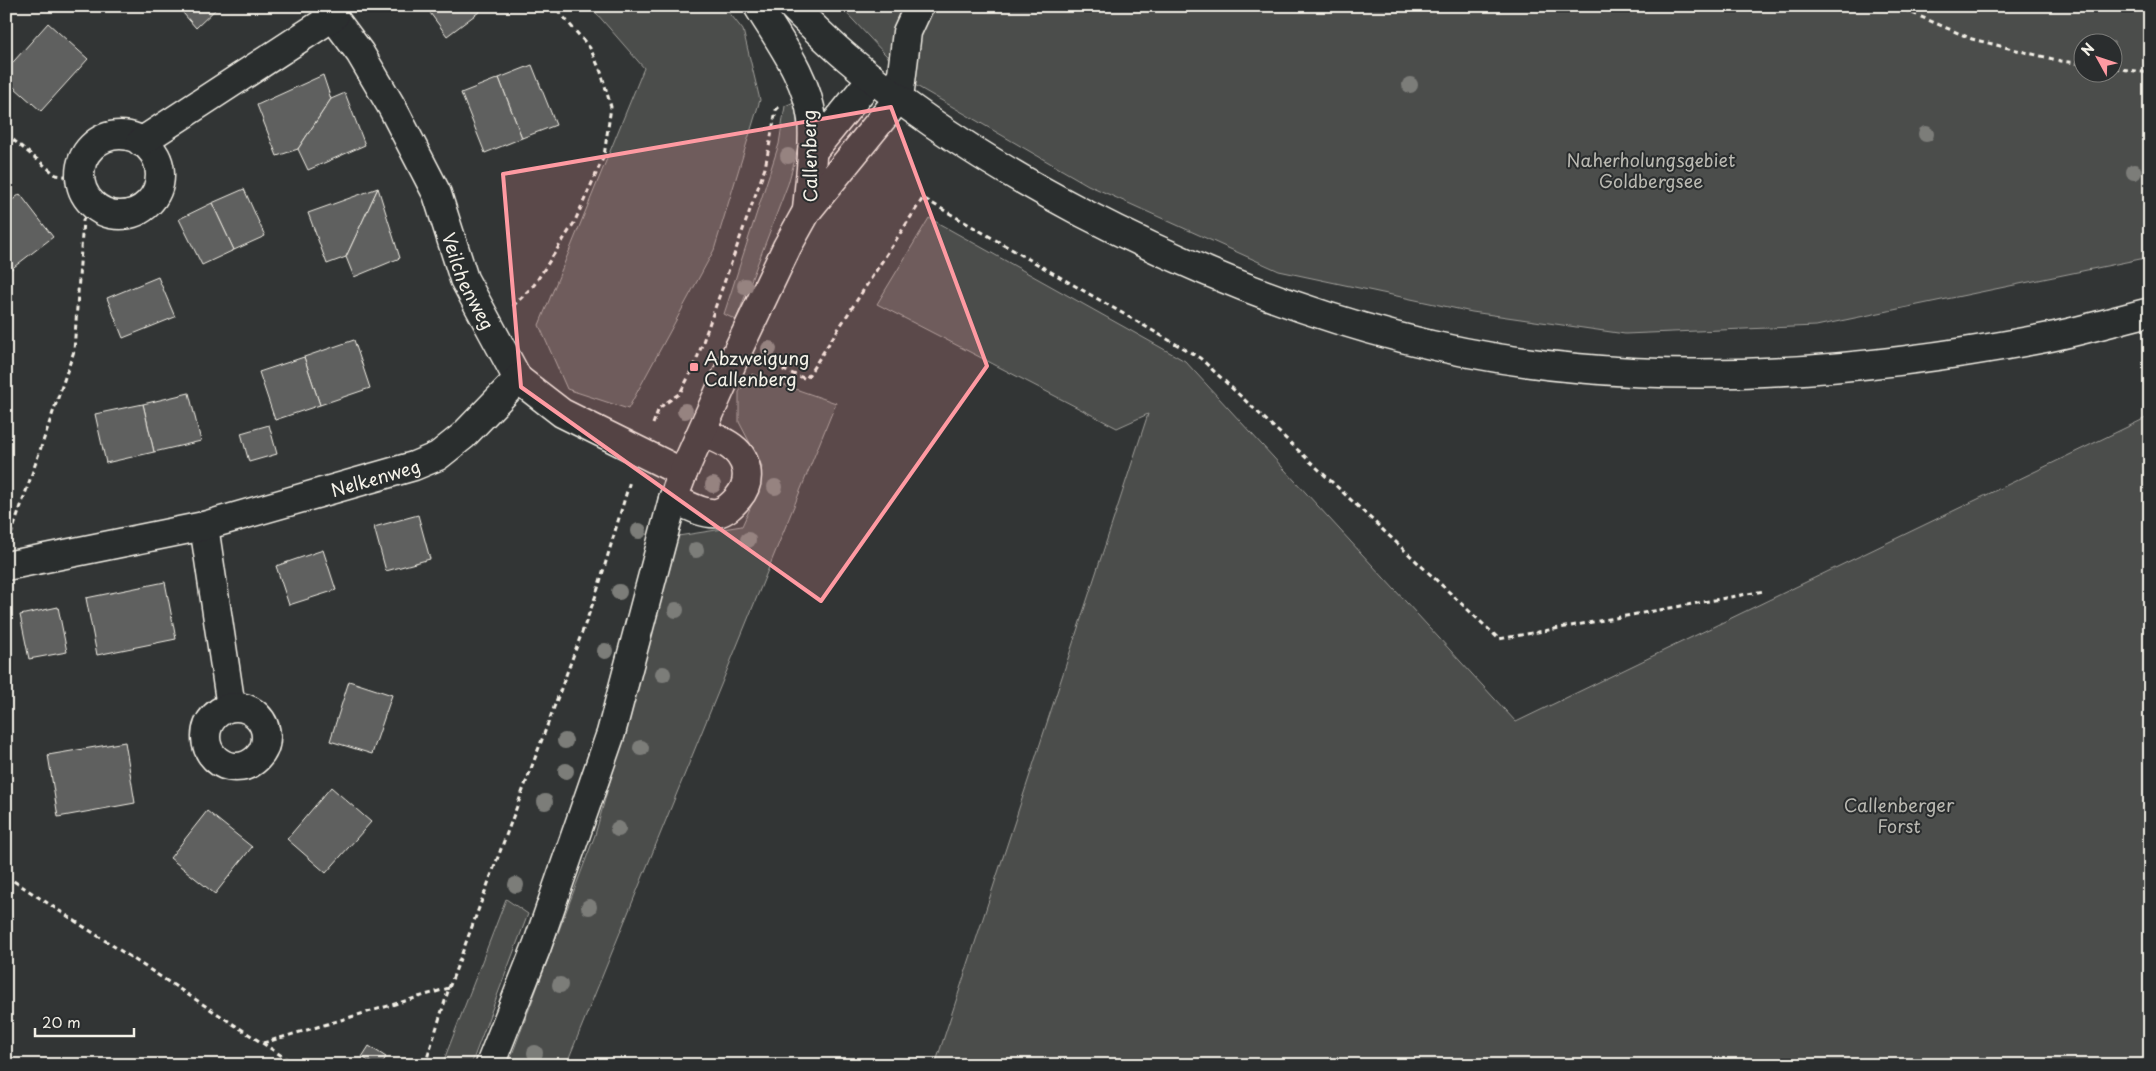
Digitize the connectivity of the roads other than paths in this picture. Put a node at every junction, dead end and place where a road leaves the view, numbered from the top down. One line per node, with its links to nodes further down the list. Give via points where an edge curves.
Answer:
1 (758, 6): 8 (street, Callenberg, via 793,61 805,93 812,118)
2 (792, 6): 5 (street)
3 (919, 6): 6 (street, via 907,32)
4 (329, 11): 7 (street, Veilchenweg); 11 (street, Veilchenweg, via 360,53 437,194 464,279)
5 (872, 78): 6 (street); 8 (street)
6 (899, 98): 9 (street, Callenberg); 10 (street, via 983,158 1174,258 1325,316 1404,339 1488,357 1576,368 1687,374 1808,370 1932,357 2034,339)
7 (141, 142): 7 (street, via 156,158 160,173 158,189 150,202 137,212 122,215 107,213 93,205 84,193 80,178 90,148 103,139 118,136)
8 (812, 152): 9 (street, Callenberg)
9 (807, 211): 12 (street, via 737,352)
10 (2150, 312)
11 (518, 379): 13 (street, Veilchenweg, via 562,413); 15 (street, Nelkenweg, via 463,436 438,456 414,466)
12 (702, 432): 13 (street); 14 (street, via 730,446 739,455 748,478 743,493 730,508 717,513)
13 (683, 473): 14 (street)
14 (673, 499): 18 (street, via 611,733 537,946)
15 (204, 526): 16 (street, Nelkenweg); 17 (street)
16 (6, 566)
17 (231, 707)
18 (490, 1065)

